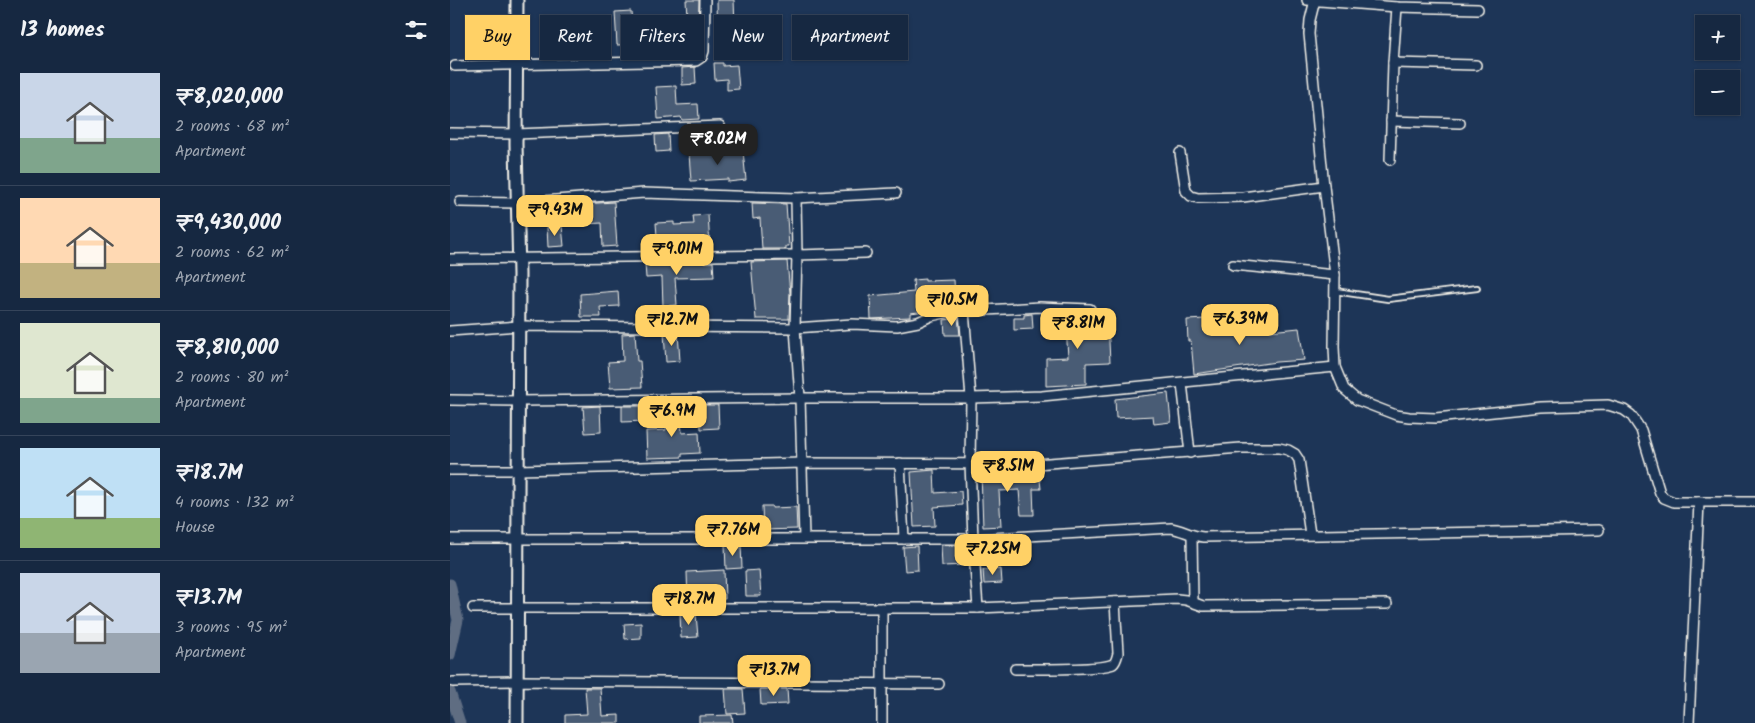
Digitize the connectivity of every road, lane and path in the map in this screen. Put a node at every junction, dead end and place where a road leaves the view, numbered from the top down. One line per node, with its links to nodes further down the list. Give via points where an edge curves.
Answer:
1 (517, 0): 7 (street)
2 (705, 0): 7 (street, via 704,51 696,60)
3 (1312, 0): 4 (street); 17 (street, via 1309,34)
4 (1397, 7): 5 (street); 6 (street)
5 (1478, 9)
6 (1393, 64): 8 (street); 10 (street)
7 (516, 65): 9 (street); 14 (street)
8 (1476, 65)
9 (455, 66)
10 (1391, 121): 11 (street); 16 (street)
11 (1460, 123)
12 (720, 126): 14 (street)
13 (450, 133): 14 (street)
14 (516, 134): 21 (street)
15 (1180, 153): 17 (street, via 1186,191 1198,198 1243,197)
16 (1390, 160)
17 (1324, 186): 27 (street)
18 (896, 193): 19 (street)
19 (796, 198): 21 (street, via 644,193); 23 (street)
20 (460, 202): 21 (street)
21 (518, 203): 25 (street)
22 (866, 253): 23 (street)
23 (797, 255): 25 (street); 33 (street)
24 (450, 259): 25 (street)
25 (518, 259): 32 (street)
26 (1233, 265): 27 (street)
27 (1335, 275): 29 (street)
28 (1477, 288): 29 (lane, via 1388,298)
29 (1335, 291): 35 (street)
30 (1090, 309): 31 (street, via 1040,307)
31 (964, 311): 33 (street, via 939,314 906,325); 38 (street)
32 (518, 326): 33 (street); 34 (street); 40 (street)
33 (795, 328): 37 (street)
34 (450, 331)
35 (1336, 367): 36 (street); 47 (street, via 1344,389 1357,400 1409,417 1436,418 1541,407 1608,405 1624,410 1631,414 1641,430 1664,498 1674,502)
36 (1182, 383): 38 (street, via 1042,396); 41 (street)
37 (800, 398): 38 (street); 40 (street); 42 (street)
38 (971, 398): 44 (street)
39 (450, 400): 40 (street)
40 (518, 401): 46 (street)
41 (1190, 453): 44 (street, via 1036,464); 50 (street, via 1279,448 1294,454 1304,487)
42 (802, 463): 43 (street); 46 (street); 52 (street)
43 (900, 463): 44 (street); 56 (street)
44 (970, 463): 53 (street)
45 (450, 470): 46 (street)
46 (518, 470): 55 (street)
47 (1699, 502): 48 (street); 71 (street)
48 (1755, 502)
49 (1599, 530): 50 (street)
50 (1310, 534): 51 (street)
51 (1192, 536): 53 (street, via 1172,528); 58 (street)
52 (804, 538): 55 (street); 56 (street)
53 (973, 538): 56 (street); 63 (street)
54 (450, 539): 55 (street)
55 (518, 539): 61 (street)
56 (904, 539)
57 (1115, 602): 58 (street, via 1177,599); 63 (street); 64 (street, via 1118,654 1112,664)
58 (1193, 602): 59 (street, via 1203,606)
59 (1387, 604)
60 (473, 608): 61 (street)
61 (517, 608): 62 (street); 65 (street)
62 (882, 608): 63 (street); 67 (street)
63 (978, 608)
64 (1015, 669)
65 (517, 681): 66 (street); 67 (street); 69 (street)
66 (453, 682)
67 (882, 683): 68 (street); 70 (street)
68 (939, 684)
69 (517, 723)
70 (882, 723)
71 (1689, 723)

